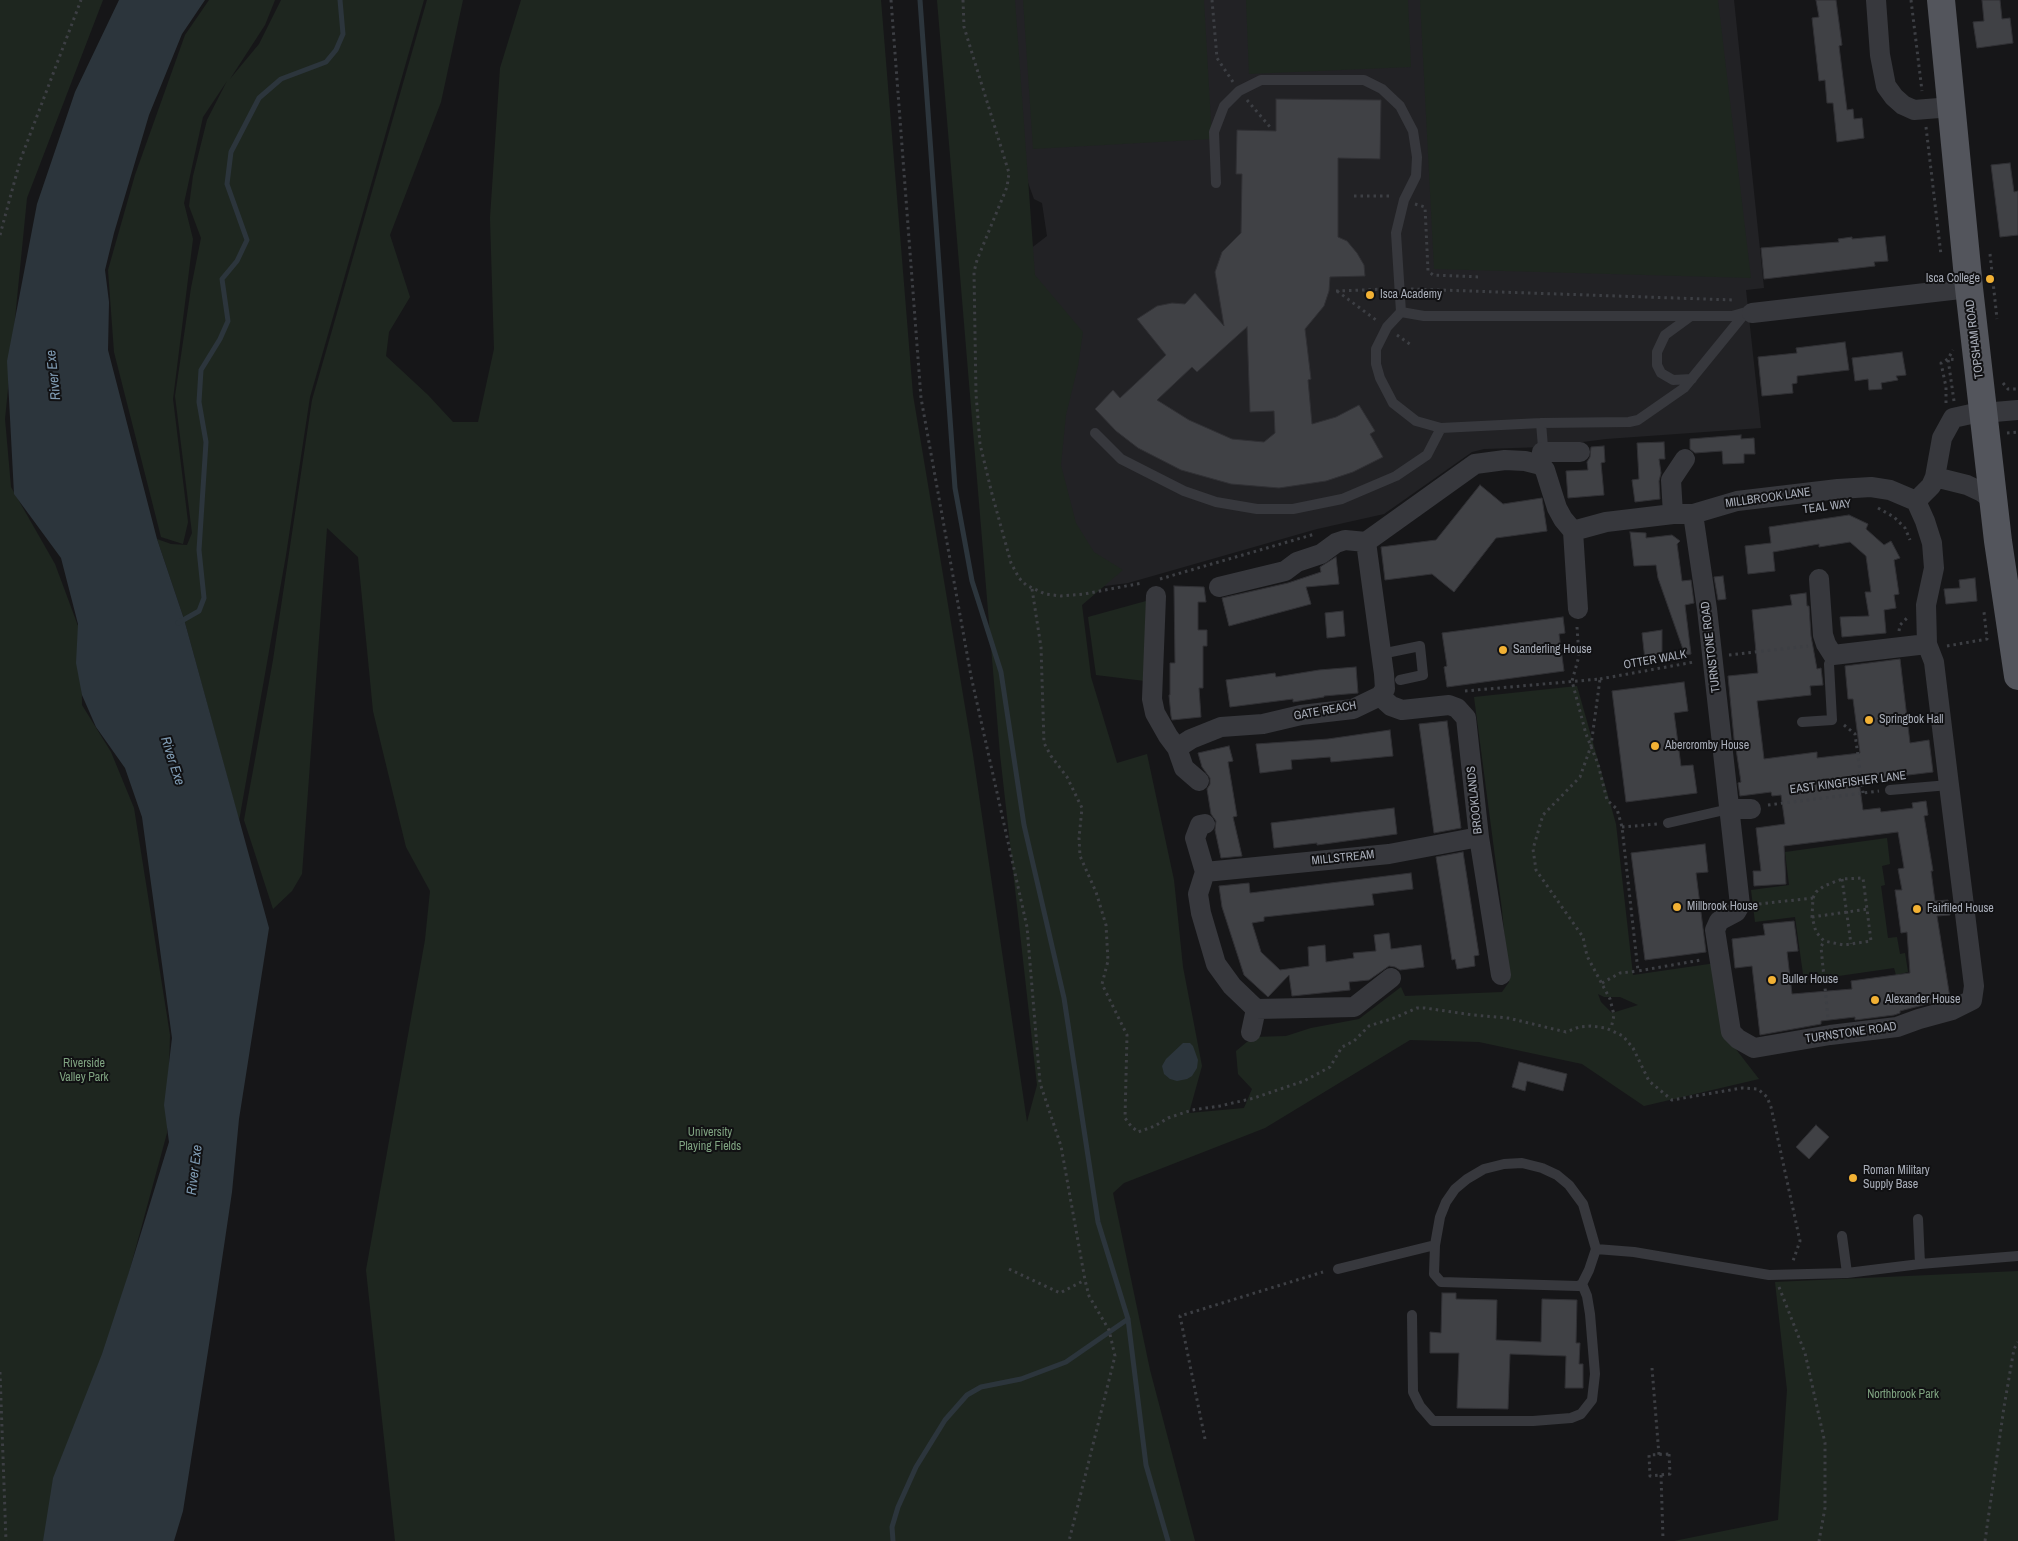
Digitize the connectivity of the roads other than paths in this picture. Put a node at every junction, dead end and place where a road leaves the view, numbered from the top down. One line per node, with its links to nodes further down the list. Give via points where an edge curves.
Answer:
1 (1876, 0): 3 (street, via 1886,86 1903,105 1914,110)
2 (1941, 0): 3 (main road, TOPSHAM ROAD)
3 (1952, 108): 5 (main road, TOPSHAM ROAD)
4 (1216, 183): 6 (lane, via 1214,132 1224,106 1239,91 1261,80 1364,80 1382,89 1400,106 1413,131 1418,157 1416,176 1404,200 1396,233)
5 (1969, 288): 7 (street); 11 (main road, TOPSHAM ROAD)
6 (1400, 312): 8 (lane, via 1424,316); 13 (lane, via 1387,327 1376,349 1380,378 1393,403 1416,421)
7 (1753, 312): 8 (lane, via 1732,316); 9 (lane)
8 (1692, 315): 9 (lane, via 1665,335 1657,352 1657,365 1661,373 1673,380)
9 (1692, 379): 12 (lane, via 1670,399 1638,420)
10 (2018, 410): 11 (street)
11 (1984, 412): 18 (street, via 1953,418 1942,438); 20 (main road, TOPSHAM ROAD)
12 (1541, 423): 13 (lane); 16 (lane)
13 (1441, 428): 14 (lane, via 1427,455 1396,476 1342,499 1293,509 1258,509 1216,502 1184,491 1121,459)
14 (1096, 433)
15 (1580, 452): 16 (street)
16 (1542, 459): 22 (street, via 1557,508); 23 (street, via 1475,464)
17 (1685, 459): 21 (street, TURNSTONE ROAD, via 1671,480)
18 (1935, 477): 19 (street); 20 (street, via 1966,485)
19 (1916, 501): 21 (street, MILLBROOK LANE, via 1890,490 1838,488 1737,501); 28 (street, TURNSTONE ROAD, via 1926,521 1933,552 1934,568 1926,605)
20 (1994, 502): 31 (main road, TOPSHAM ROAD)
21 (1683, 514): 22 (street, MILLBROOK LANE, via 1606,522); 39 (street, TURNSTONE ROAD, via 1696,537)
22 (1573, 531): 27 (street)
23 (1366, 542): 26 (street, via 1345,540 1284,571); 30 (street)
24 (1819, 579): 29 (street, via 1823,635)
25 (1154, 586): 35 (street, via 1152,699 1155,713)
26 (1219, 587)
27 (1578, 609)
28 (1928, 646): 29 (street); 37 (street, TURNSTONE ROAD, via 1934,662)
29 (1829, 650): 34 (lane, via 1832,720)
30 (1381, 654): 32 (lane, via 1420,646 1423,675); 33 (street, via 1385,688)
31 (2018, 676)
32 (1400, 680)
33 (1380, 696): 35 (street, GATE REACH, via 1353,709 1301,715 1263,724 1221,727); 43 (street, BROOKLANDS, via 1391,706 1402,710 1449,705 1466,718)
34 (1802, 722)
35 (1178, 748): 36 (street, via 1184,768)
36 (1199, 781)
37 (1949, 785): 38 (lane, EAST KINGFISHER LANE); 39 (street, TURNSTONE ROAD, via 1974,986 1972,1000 1952,1010 1897,1027 1754,1048 1738,1040 1731,1032 1715,930 1719,921 1736,912 1740,905)
38 (1890, 790)
39 (1729, 809): 40 (street); 41 (lane)
40 (1751, 809)
41 (1668, 823)
42 (1205, 824): 44 (street, via 1200,825 1195,838)
43 (1479, 837): 44 (street, MILLSTREAM, via 1389,854); 45 (street, BROOKLANDS)
44 (1205, 872): 47 (street, via 1198,894 1216,964 1232,986)
45 (1501, 975)
46 (1391, 978): 47 (street, via 1354,1007)
47 (1256, 1009): 48 (street)
48 (1252, 1032)
49 (1918, 1219): 54 (lane)
50 (1842, 1236): 56 (lane)
51 (1435, 1245): 52 (lane, via 1443,1209 1455,1189 1484,1169 1522,1163 1542,1168 1569,1185 1583,1204); 55 (lane); 57 (lane, via 1434,1274 1441,1282)
52 (1596, 1249): 56 (lane, via 1643,1253 1787,1278); 57 (lane)
53 (2018, 1256): 54 (lane)
54 (1920, 1264): 56 (lane)
55 (1338, 1269)
56 (1847, 1273)
57 (1582, 1284): 58 (lane, via 1590,1314 1594,1374 1592,1400 1581,1414 1571,1418 1433,1421 1420,1406 1414,1392)
58 (1412, 1315)

